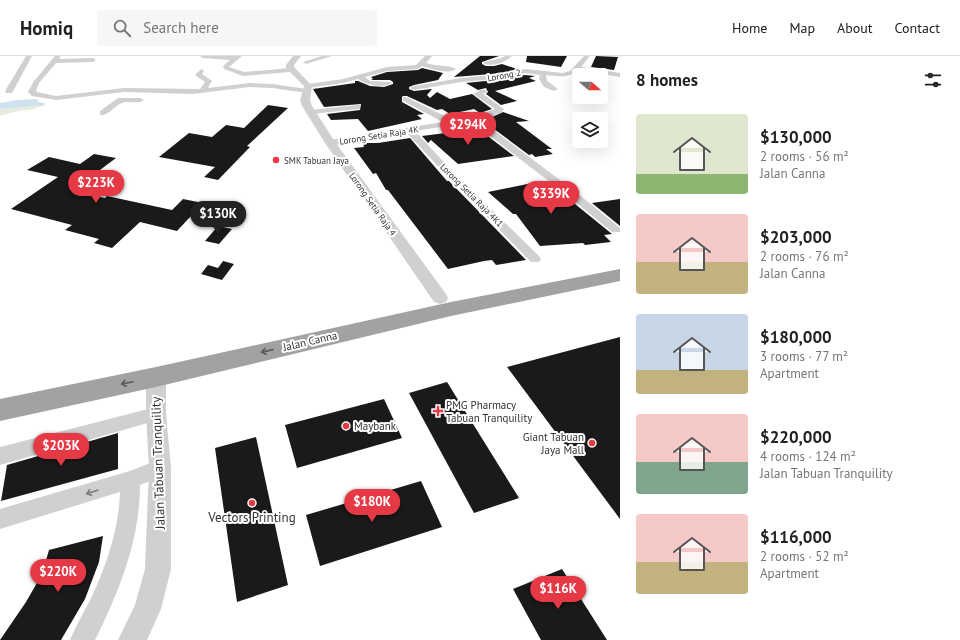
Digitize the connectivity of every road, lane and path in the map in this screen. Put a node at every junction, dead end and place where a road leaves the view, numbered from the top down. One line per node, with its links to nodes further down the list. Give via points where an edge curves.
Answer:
1 (29, 56): 32 (street)
2 (203, 56): 7 (street)
3 (297, 56): 16 (street, via 290,65)
4 (330, 56): 11 (street)
5 (509, 56): 12 (street, via 501,61)
6 (587, 56): 15 (street)
7 (237, 57): 16 (street, via 226,66 238,73)
8 (428, 57): 13 (street); 14 (street, via 410,61)
9 (55, 59): 10 (street); 30 (street, via 36,82 32,92 43,96 64,97 124,90)
10 (93, 60)
11 (306, 62)
12 (486, 63)
13 (422, 64): 14 (street, via 418,67); 17 (street)
14 (400, 68): 21 (street); 24 (street)
15 (577, 68)
16 (290, 70): 28 (street)
17 (453, 70)
18 (201, 71): 33 (street, via 199,76 209,81 204,86)
19 (544, 72): 20 (street, Lorong 2, via 564,75); 27 (street, Lorong 2, via 525,71); 31 (street, via 542,81)
20 (572, 72)
21 (408, 73)
22 (608, 73): 23 (street)
23 (620, 75)
24 (360, 76): 26 (street, via 368,83); 28 (street)
25 (165, 83): 30 (street)
26 (388, 83)
27 (428, 86): 29 (street, Lorong 2); 35 (street)
28 (308, 88): 33 (street, via 260,85 229,86); 40 (street, Lorong Setia Raja 4, via 305,100)
29 (414, 88)
30 (157, 90): 34 (street)
31 (554, 90)
32 (10, 91)
33 (204, 91): 34 (street)
34 (182, 92): 39 (street, via 146,99 121,100)
35 (436, 92)
36 (481, 94): 41 (street, Lorong Setia Raja 4K, via 500,109)
37 (406, 99): 42 (street)
38 (357, 107): 40 (street)
39 (103, 112)
40 (311, 112): 44 (street, Lorong Setia Raja 4)
41 (474, 119): 42 (street, Lorong Setia Raja 4K); 45 (street)
42 (452, 123): 43 (street, Lorong Setia Raja 4K)
43 (409, 130): 44 (street, Lorong Setia Raja 4K); 46 (street, Lorong Setia Raja 4K1)
44 (330, 143): 49 (street, Lorong Setia Raja 4)
45 (616, 230)
46 (535, 259)
47 (620, 261): 49 (highway, Jalan Canna)
48 (620, 275): 50 (highway, Jalan Canna, one-way to 50, via 451,309)
49 (440, 298): 51 (highway, Jalan Canna)
50 (156, 377): 52 (highway, Jalan Canna, one-way to 52); 53 (street, Jalan Tabuan Tranquility)
51 (0, 396)
52 (0, 410)
53 (156, 414): 54 (street); 55 (street, Jalan Tabuan Tranquility)
54 (0, 456)
55 (160, 468): 56 (street); 59 (street, Jalan Tabuan Tranquility, via 158,569 147,609)
56 (130, 480): 57 (street, one-way to 57); 58 (street, via 126,524 115,569 95,617)
57 (0, 519)
58 (82, 640)
59 (132, 640)

